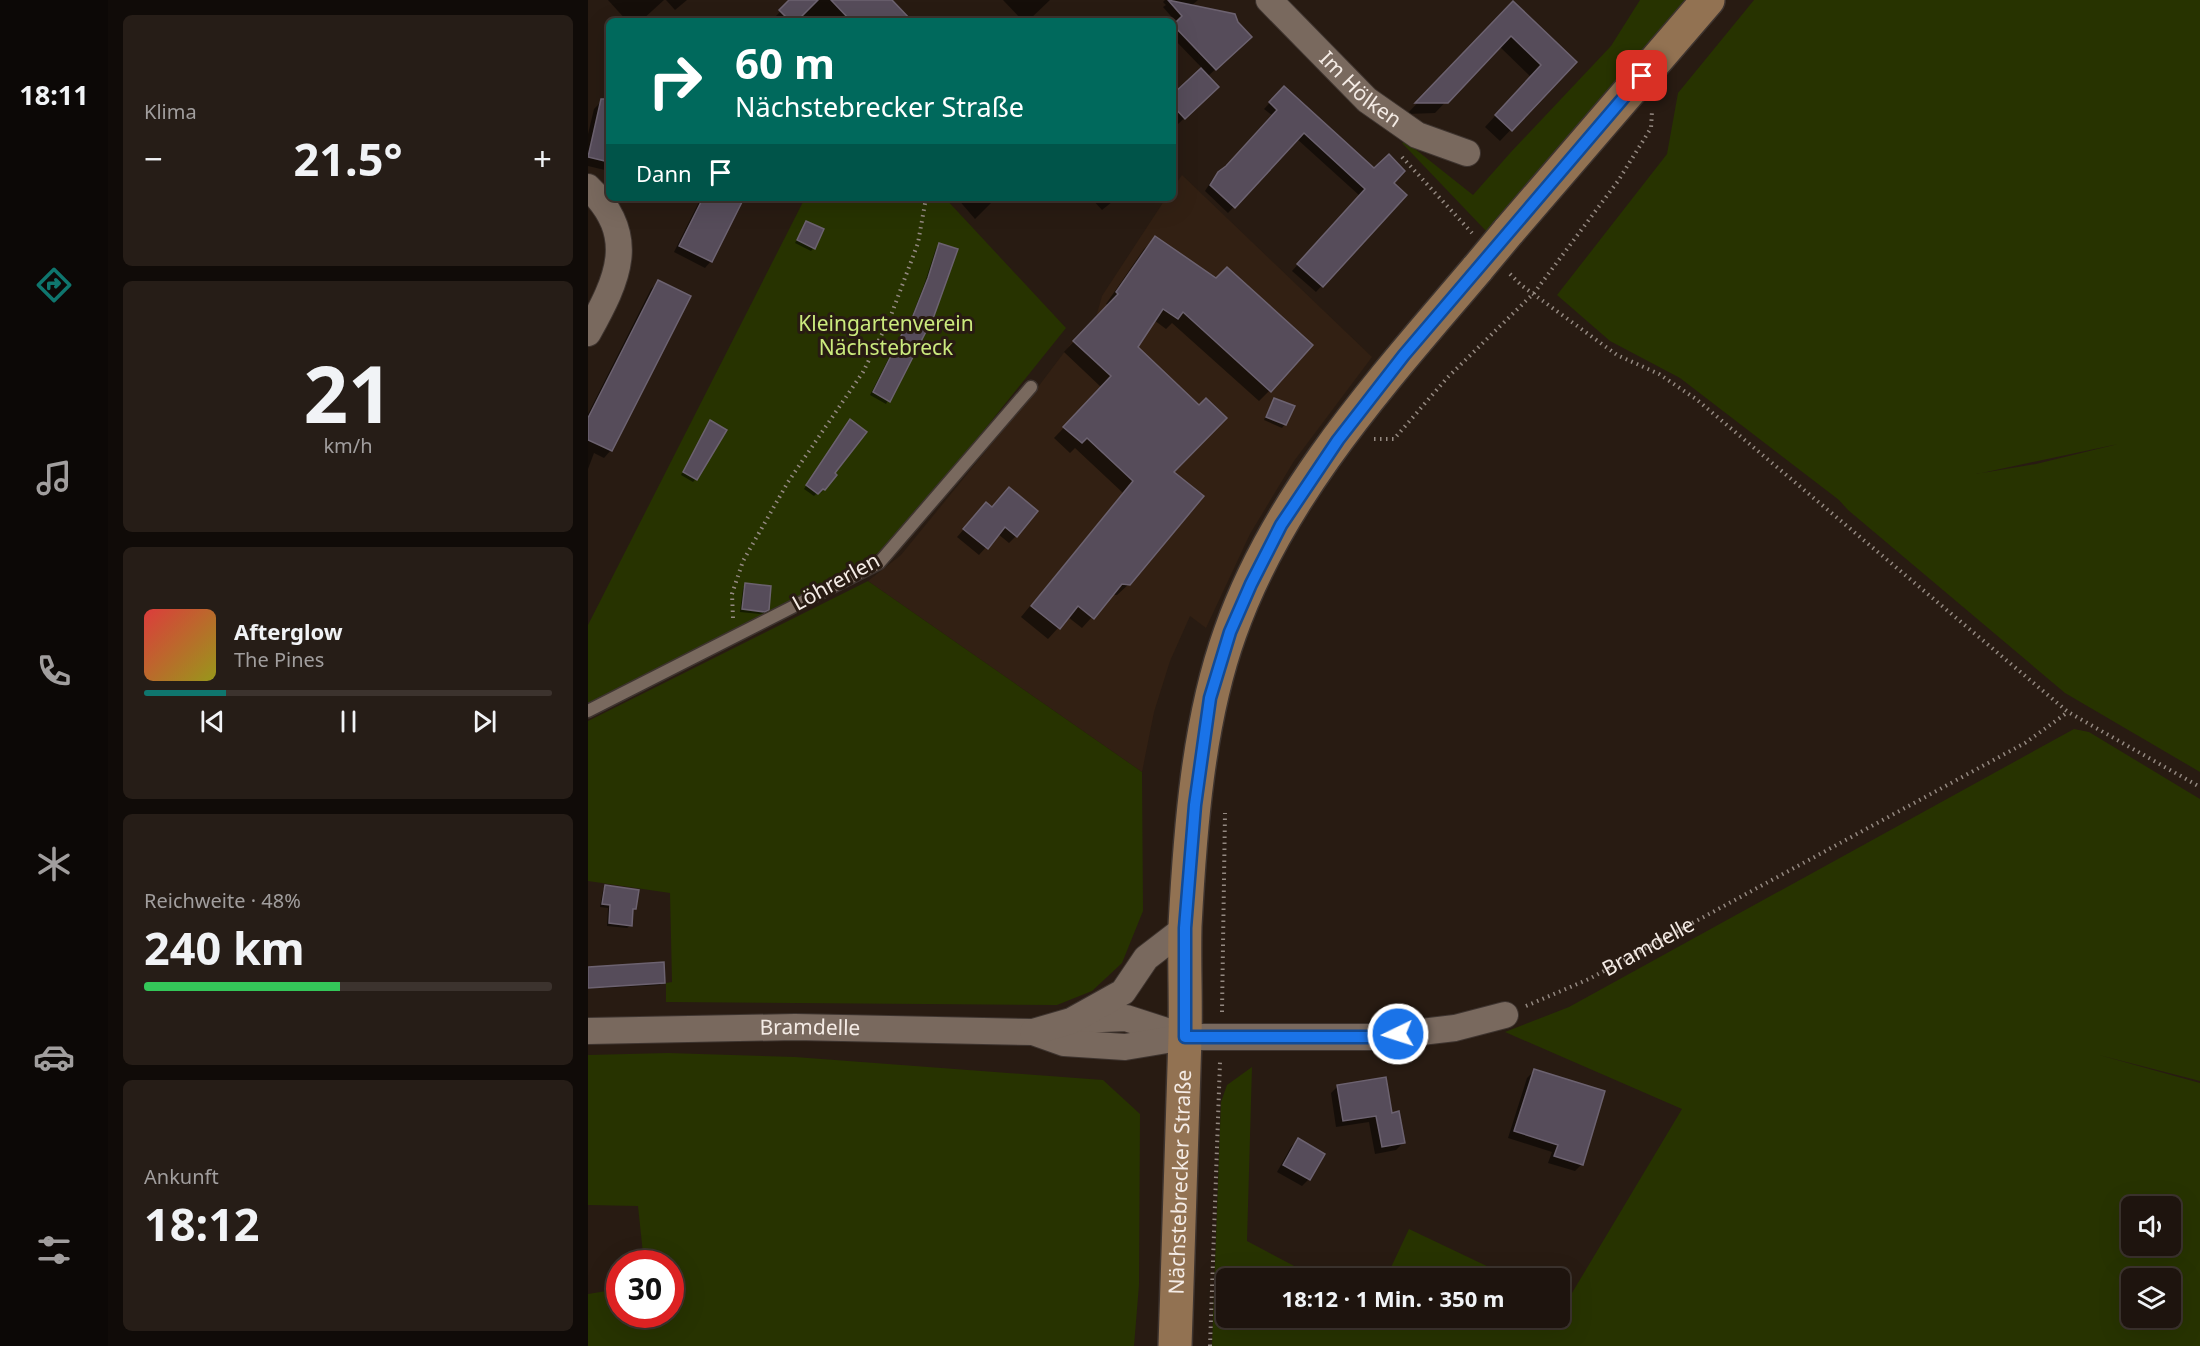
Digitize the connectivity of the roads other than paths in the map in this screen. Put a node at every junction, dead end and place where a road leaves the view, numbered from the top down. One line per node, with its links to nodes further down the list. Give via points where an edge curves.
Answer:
1 (1269, 0): 3 (street, Im Hölken, via 1367,100 1417,135)
2 (1708, 0): 8 (main road, Nächstebrecker Straße, via 1487,246 1338,440 1281,525 1230,632 1210,698 1195,805)
3 (1467, 153)
4 (588, 187): 5 (street, via 606,206 620,253 615,278)
5 (588, 333)
6 (1031, 387): 7 (lane, Löhrerlen, via 879,563)
7 (588, 711)
8 (1185, 928): 10 (street, Bramdelle, via 1146,958 1123,992); 13 (main road, Nächstebrecker Straße)
9 (1505, 1015): 13 (street, Bramdelle, via 1455,1028 1378,1037)
10 (1071, 1021): 12 (street, Bramdelle); 13 (street, Bramdelle, via 1126,1018)
11 (588, 1031): 12 (street, Bramdelle, via 795,1027)
12 (1033, 1032): 13 (street, Bramdelle, via 1064,1043 1125,1047)
13 (1185, 1037): 14 (main road, Nächstebrecker Straße)
14 (1175, 1346)

